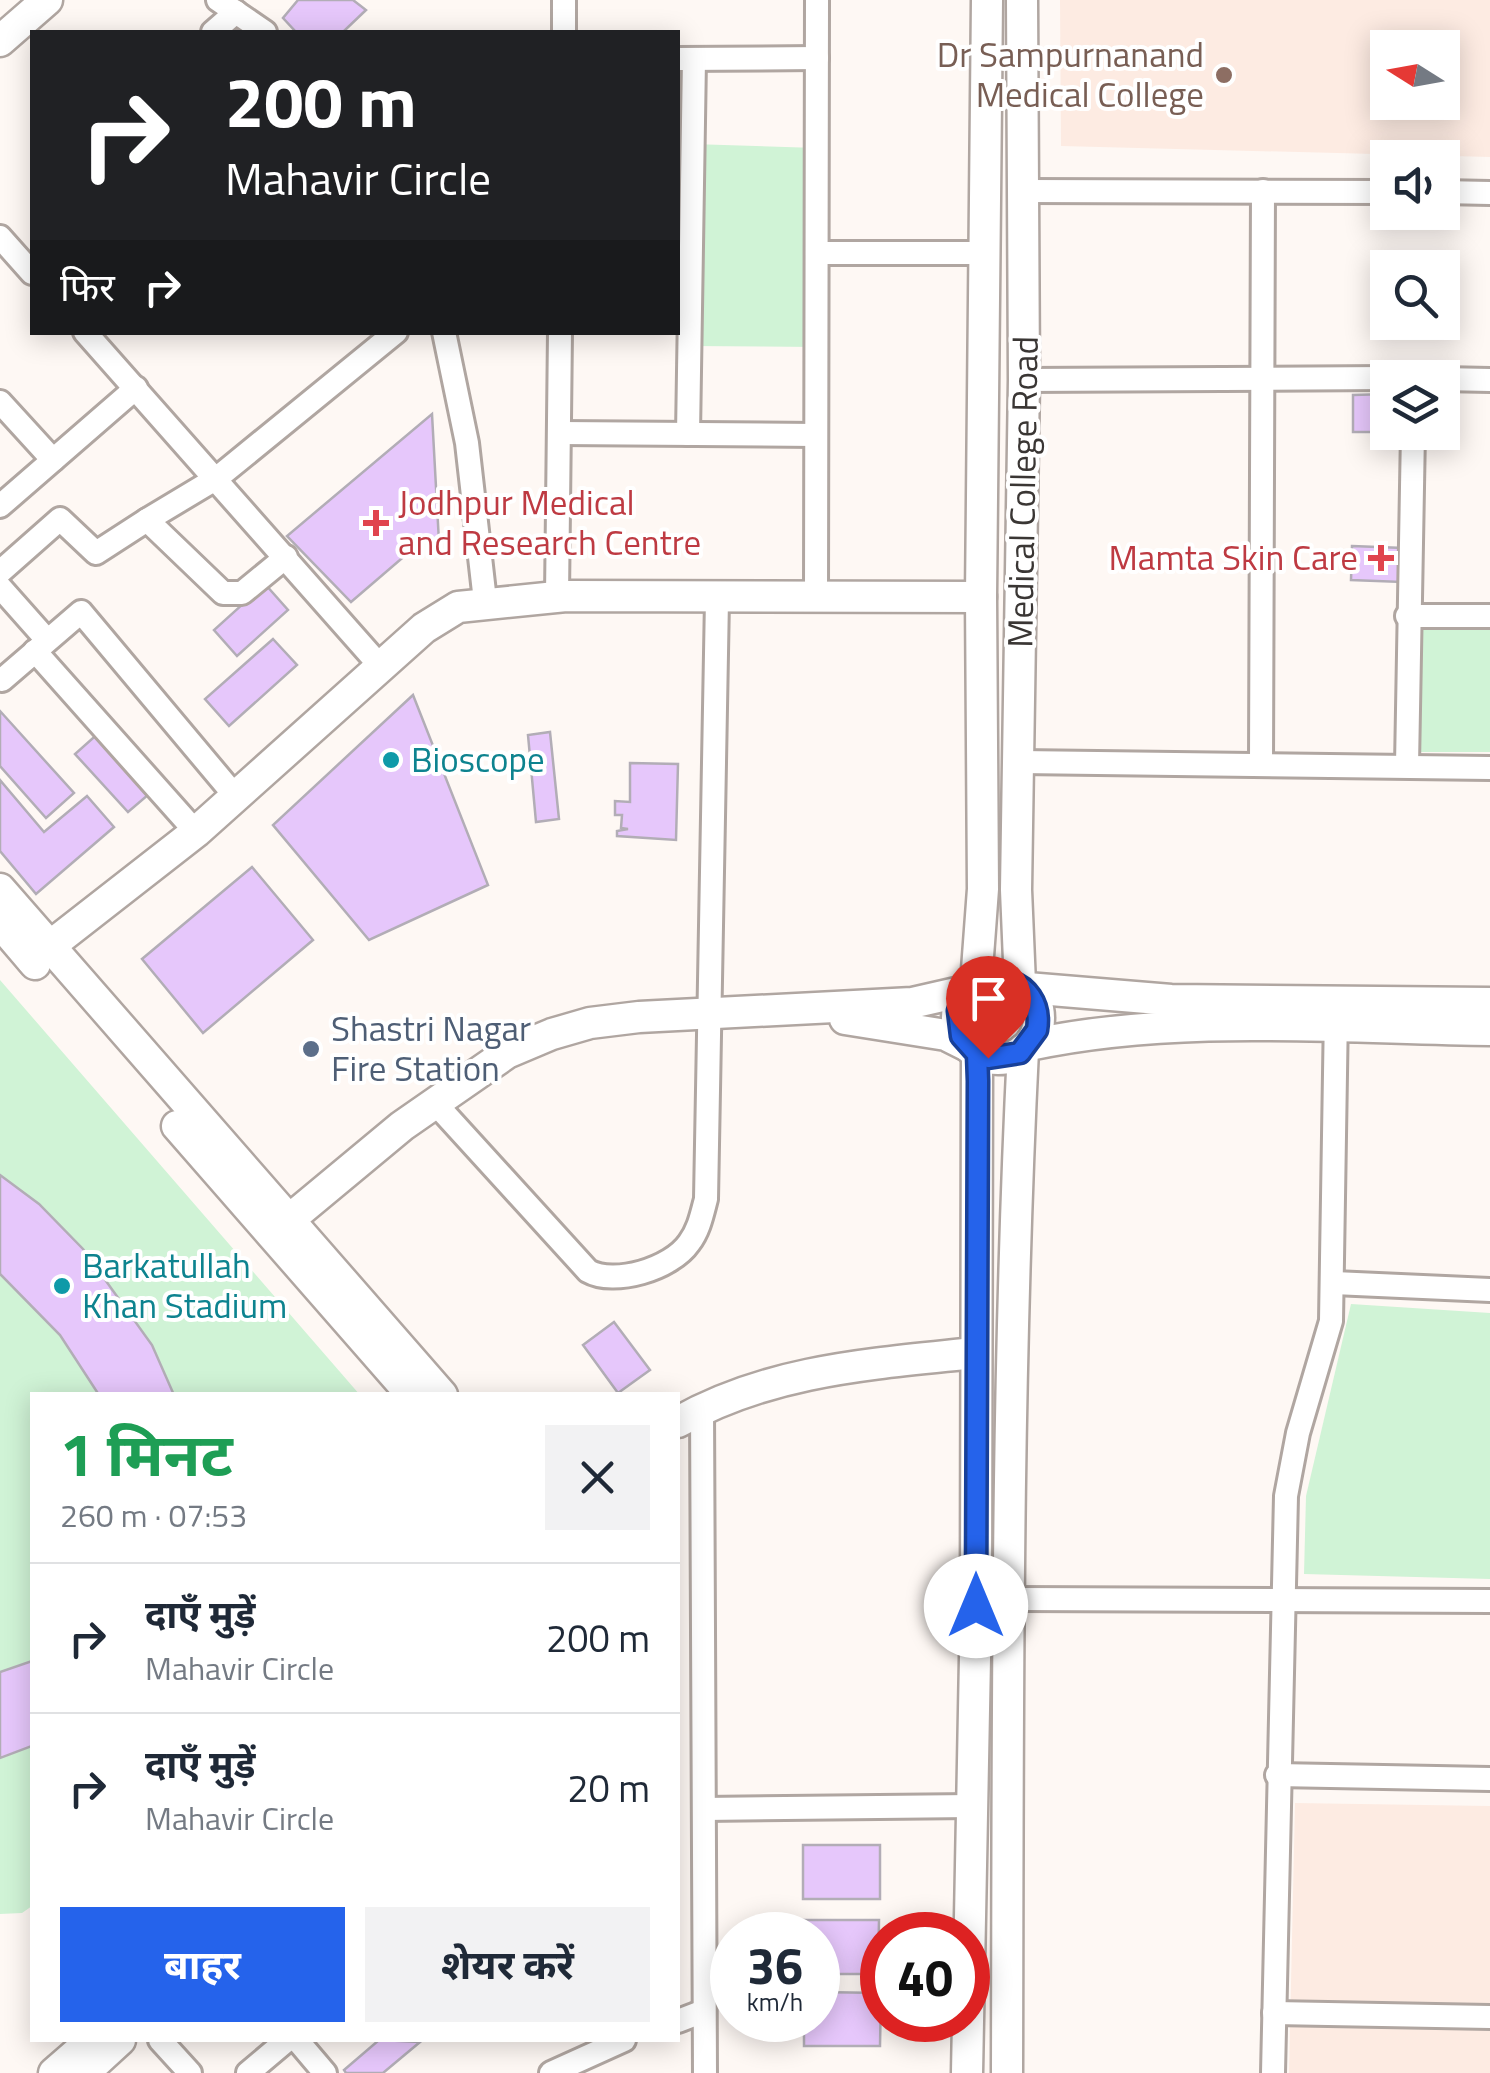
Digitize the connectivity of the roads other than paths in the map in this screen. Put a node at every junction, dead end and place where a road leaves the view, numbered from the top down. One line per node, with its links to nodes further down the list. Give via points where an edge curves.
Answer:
1 (47, 0): 9 (street)
2 (564, 0): 8 (street)
3 (817, 0): 10 (street)
4 (987, 0): 19 (street, Medical College Road)
5 (1022, 0): 12 (street, Medical College Road)
6 (244, 14): 7 (street)
7 (216, 30)
8 (564, 30)
9 (0, 41)
10 (817, 58): 11 (street); 18 (street)
11 (686, 59): 33 (street)
12 (1025, 191): 13 (street); 28 (street, Medical College Road)
13 (1263, 191): 14 (street); 25 (street)
14 (1370, 192)
15 (1460, 192): 16 (street)
16 (1490, 192)
17 (0, 237): 20 (street)
18 (816, 253): 19 (street); 34 (street)
19 (985, 254): 44 (street, Medical College Road)
20 (30, 272)
21 (91, 335): 30 (street)
22 (392, 335): 37 (street)
23 (445, 335): 47 (street, via 467,443)
24 (560, 335): 32 (street)
25 (1261, 378): 26 (street); 28 (street); 54 (street)
26 (1370, 378)
27 (1460, 379): 29 (street)
28 (1024, 380): 53 (street, Medical College Road)
29 (1490, 380)
30 (136, 388): 36 (street); 37 (street)
31 (0, 402): 36 (street)
32 (559, 433): 33 (street); 43 (street)
33 (688, 434): 34 (street)
34 (816, 434): 46 (street)
35 (1412, 450): 48 (street)
36 (54, 460): 38 (street)
37 (218, 478): 39 (street); 40 (street)
38 (0, 506)
39 (146, 520): 40 (street, via 222,594 242,593); 41 (street, via 96,553 60,519)
40 (286, 557): 51 (street)
41 (0, 572)
42 (0, 587): 50 (street)
43 (556, 596): 45 (street); 47 (street)
44 (980, 597): 46 (street); 62 (street, Medical College Road, via 983,890)
45 (717, 598): 46 (street); 66 (street)
46 (816, 598)
47 (485, 601): 51 (street, via 458,606 424,628)
48 (1407, 616): 49 (street); 55 (street)
49 (1490, 616)
50 (41, 646): 52 (street); 57 (street, via 81,612); 58 (street)
51 (382, 668): 57 (street)
52 (2, 680)
53 (1020, 762): 54 (street); 63 (street, Medical College Road, via 1016,890)
54 (1261, 762): 55 (street)
55 (1407, 765): 56 (street)
56 (1490, 768)
57 (236, 797): 58 (street)
58 (196, 832): 61 (street)
59 (0, 889): 61 (street)
60 (0, 923): 61 (street)
61 (39, 953): 72 (street)
62 (973, 986): 63 (street, via 1001,978); 65 (street, via 927,1001); 70 (street, via 962,1000 958,1024)
63 (1024, 986): 67 (street); 69 (street, via 1039,1019)
64 (1490, 1004): 67 (street)
65 (807, 1011): 66 (street); 70 (street, via 946,1035)
66 (710, 1015): 71 (street, via 606,1021 552,1034 507,1053); 71 (street, via 701,1222 677,1255 615,1279 588,1271)
67 (1336, 1016): 68 (street); 69 (street, via 1108,1031); 73 (street)
68 (1490, 1030)
69 (1026, 1048): 70 (street, via 998,1059); 79 (street, via 1016,1162)
70 (972, 1050): 75 (street)
71 (436, 1103): 72 (street, via 358,1158)
72 (281, 1226): 76 (street); 77 (street)
73 (1334, 1282): 74 (street); 80 (street, via 1331,1321 1286,1496)
74 (1490, 1290)
75 (974, 1353): 78 (street, via 795,1374); 84 (street)
76 (410, 1392)
77 (439, 1392)
78 (690, 1415): 85 (street)
79 (1009, 1599): 80 (street); 104 (street)
80 (1280, 1600): 81 (street); 82 (street)
81 (1490, 1601)
82 (1278, 1775): 83 (street); 87 (street)
83 (1490, 1779)
84 (972, 1806): 85 (street); 103 (street)
85 (704, 1809): 86 (street)
86 (704, 2012): 89 (street); 102 (street)
87 (1274, 2013): 88 (street); 105 (street)
88 (1490, 2017)
89 (680, 2020)
90 (90, 2042): 96 (street)
91 (118, 2042): 97 (street)
92 (162, 2042): 98 (street)
93 (285, 2042): 99 (street)
94 (299, 2042): 100 (street)
95 (620, 2042): 101 (street)
96 (54, 2073)
97 (84, 2073)
98 (190, 2073)
99 (248, 2073)
100 (325, 2073)
101 (551, 2073)
102 (704, 2073)
103 (968, 2073)
104 (1007, 2073)
105 (1273, 2073)

